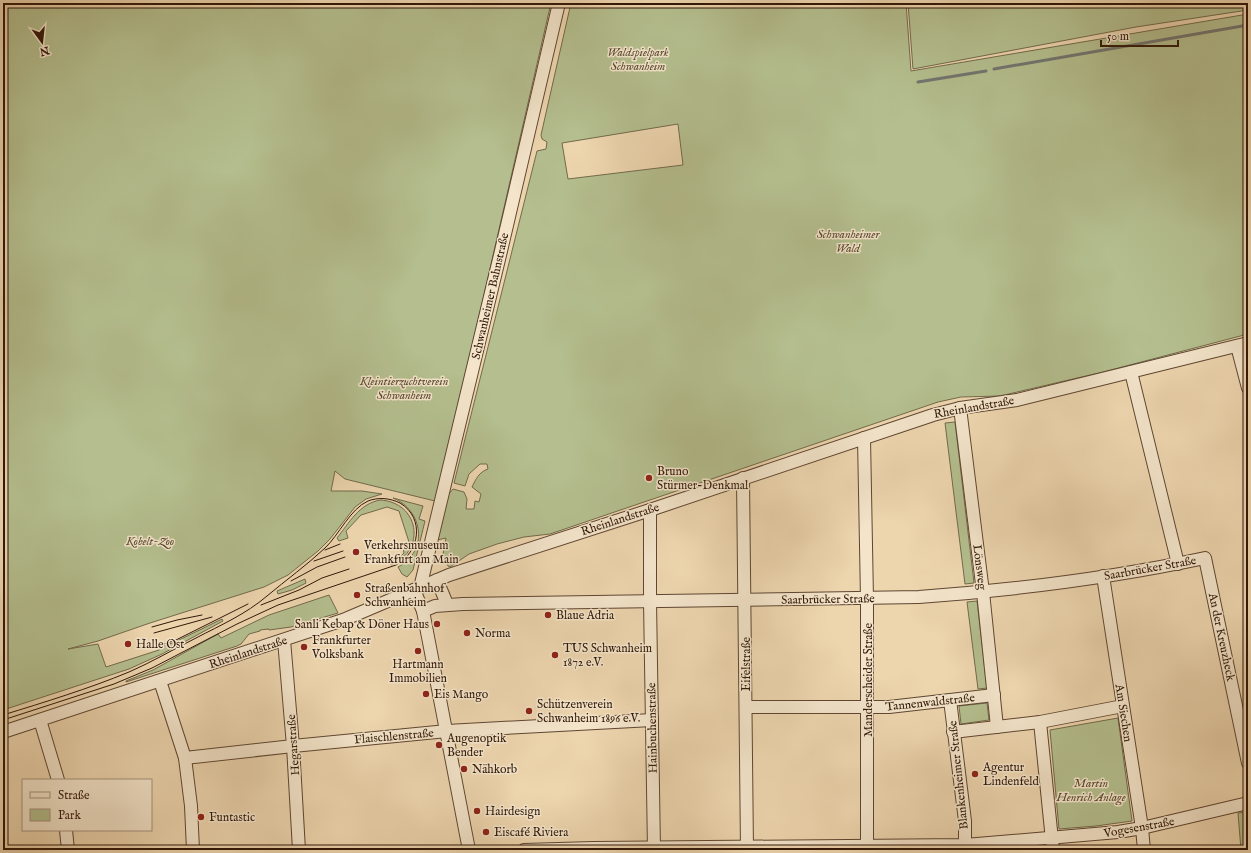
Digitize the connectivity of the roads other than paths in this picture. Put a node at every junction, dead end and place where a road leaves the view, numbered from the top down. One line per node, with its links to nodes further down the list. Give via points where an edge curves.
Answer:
1 (559, 3): 13 (street, Schwanheimer Bahnstraße)
2 (1243, 344): 3 (street, Rheinlandstraße); 4 (street)
3 (1131, 372): 5 (street, Rheinlandstraße, via 1017,400); 10 (street)
4 (1248, 388)
5 (960, 408): 6 (street, Rheinlandstraße, via 933,414); 14 (street, Lönsweg)
6 (864, 438): 7 (street, Rheinlandstraße); 15 (street, Manderscheider Straße)
7 (743, 478): 8 (street, Rheinlandstraße); 16 (street, Eifelstraße)
8 (650, 510): 12 (street, Rheinlandstraße); 17 (street, Hainbuchenstraße)
9 (1206, 558): 10 (street, Saarbrücker Straße); 36 (street, An der Kreuzheck)
10 (1178, 564): 11 (street, Saarbrücker Straße)
11 (1103, 576): 14 (street, Saarbrücker Straße); 24 (street, Am Siechen)
12 (437, 580): 13 (street, Rheinlandstraße); 18 (street)
13 (417, 589): 19 (street); 20 (street, Rheinlandstraße, via 343,620)
14 (983, 592): 15 (street, Saarbrücker Straße); 22 (street, Lönsweg)
15 (867, 598): 16 (street, Saarbrücker Straße); 26 (street, Manderscheider Straße)
16 (745, 600): 17 (street, Saarbrücker Straße); 25 (street, Eifelstraße)
17 (650, 601): 18 (street, Saarbrücker Straße); 28 (street, Hainbuchenstraße)
18 (447, 604): 19 (street, Saarbrücker Straße)
19 (423, 611): 31 (street)
20 (284, 640): 21 (street, Rheinlandstraße); 34 (street, Hegarstraße)
21 (160, 681): 27 (street, Rheinlandstraße); 35 (street)
22 (994, 695): 23 (street, Tannenwaldstraße); 30 (street, Lönsweg)
23 (950, 700): 26 (street, Tannenwaldstraße); 33 (street, Blankenheimer Straße)
24 (1123, 706): 29 (street); 39 (street, Am Siechen)
25 (746, 707): 26 (street, Tannenwaldstraße); 46 (street, Eifelstraße)
26 (868, 708): 42 (street, Manderscheider Straße)
27 (40, 720): 32 (street, Rheinlandstraße); 37 (street)
28 (652, 720): 31 (street, Flaischlenstraße); 45 (street, Hainbuchenstraße)
29 (1040, 722): 30 (street); 41 (street)
30 (998, 727): 33 (street)
31 (447, 731): 34 (street, Flaischlenstraße); 50 (street)
32 (3, 732)
33 (953, 732): 43 (street, Blankenheimer Straße, via 965,821)
34 (293, 746): 35 (street, Flaischlenstraße); 49 (street, Hegarstraße)
35 (185, 758): 48 (street)
36 (1248, 763)
37 (58, 779)
38 (1248, 803): 39 (street, Vogesenstraße)
39 (1142, 828): 41 (street, Vogesenstraße); 52 (street, Am Siechen)
40 (66, 831): 47 (street)
41 (1052, 844): 43 (street, Vogesenstraße)
42 (868, 848): 43 (street, Vogesenstraße); 46 (street, Vogesenstraße)
43 (965, 848)
44 (593, 849): 45 (street, Vogesenstraße); 51 (street, Vogesenstraße)
45 (654, 849): 46 (street, Vogesenstraße)
46 (747, 849)
47 (68, 850)
48 (193, 850)
49 (299, 850)
50 (469, 850)
51 (524, 850)
52 (1144, 850)

